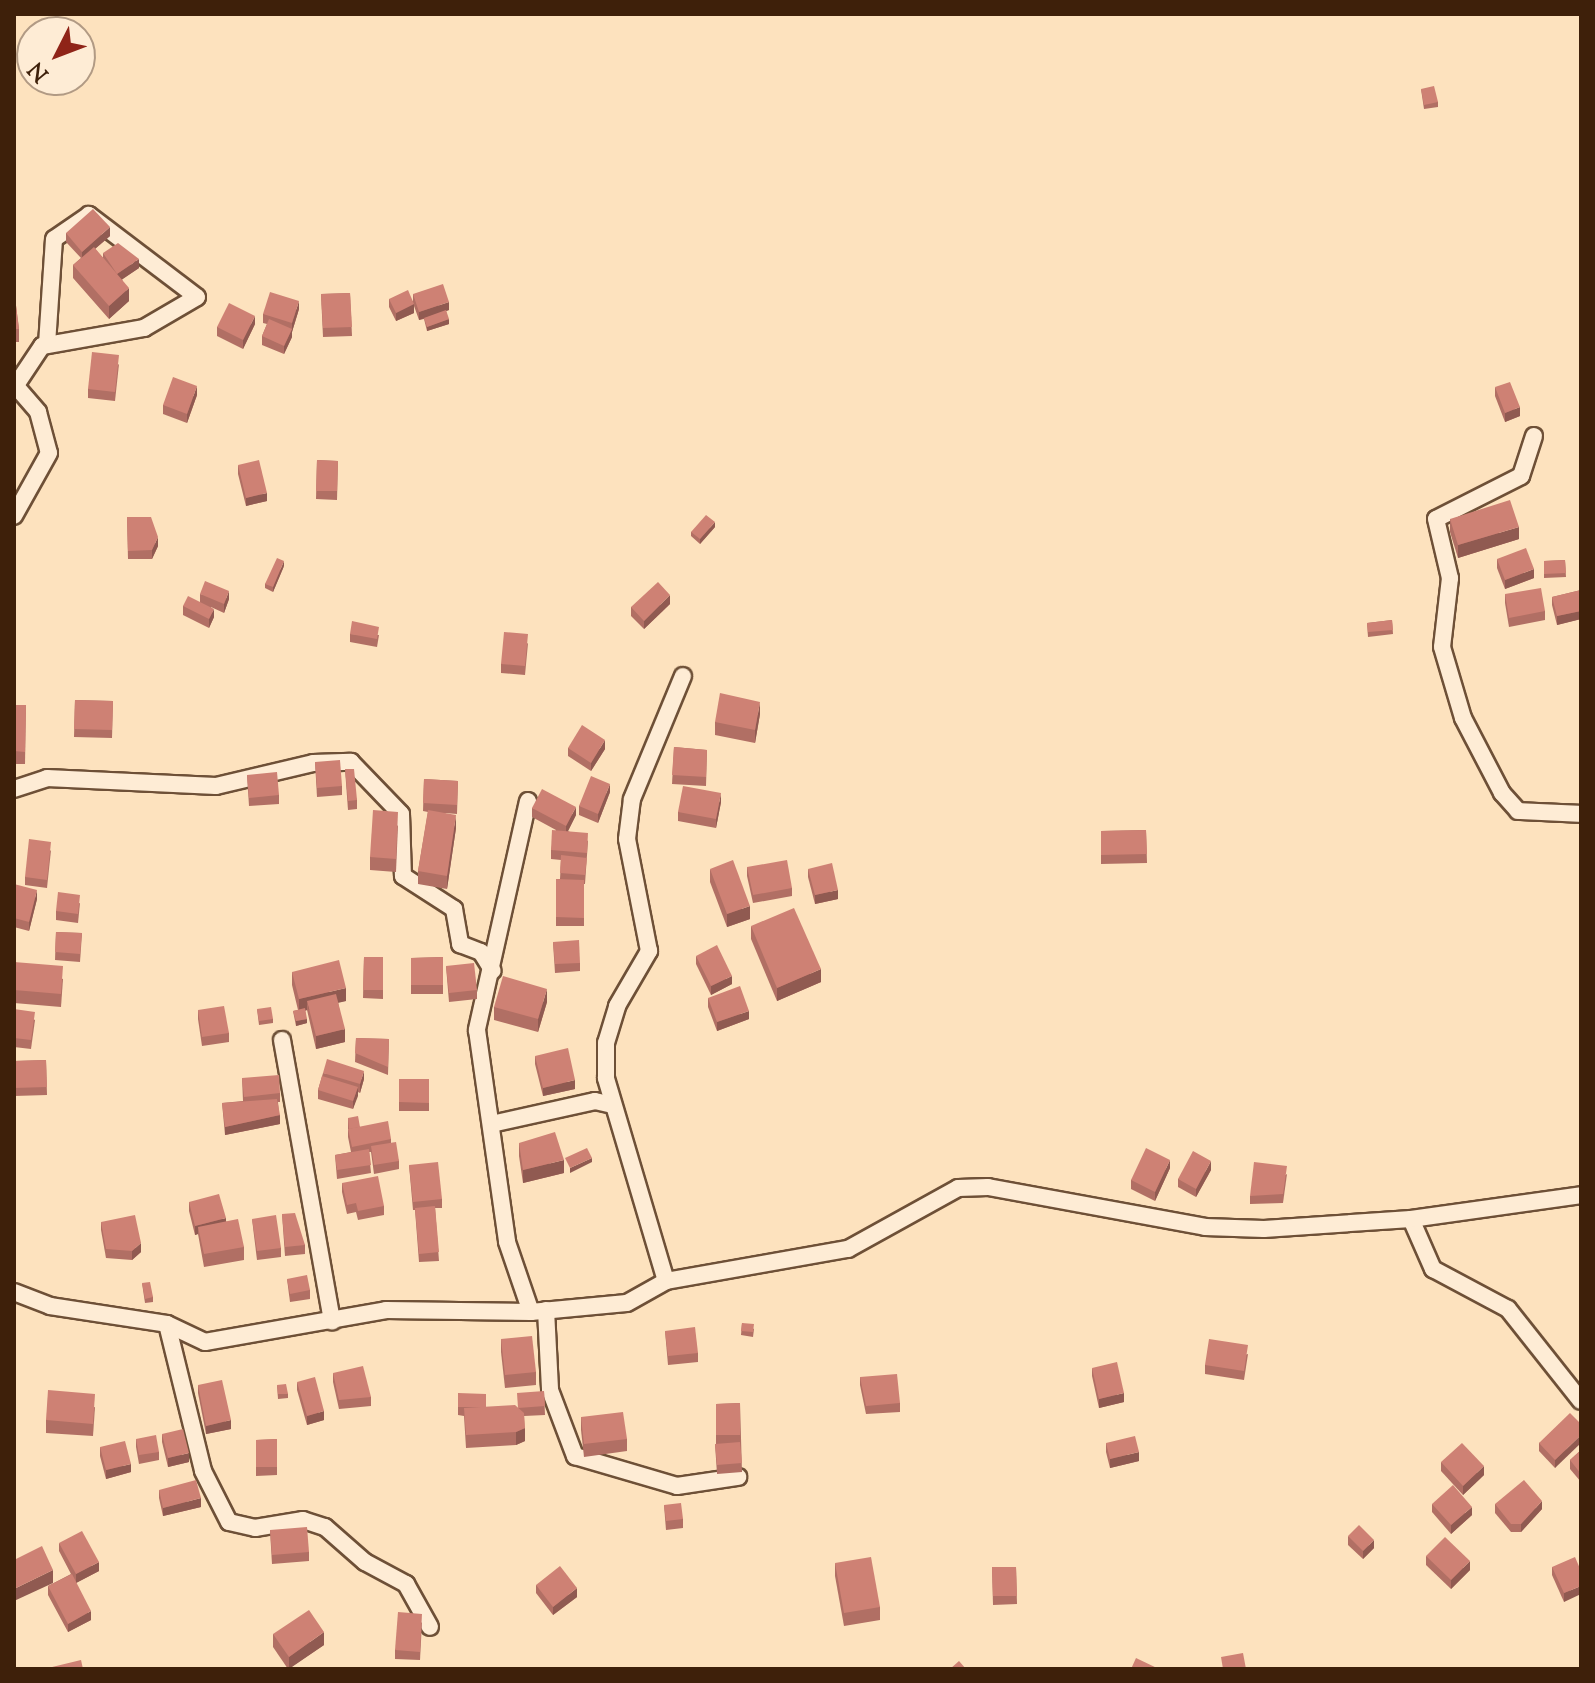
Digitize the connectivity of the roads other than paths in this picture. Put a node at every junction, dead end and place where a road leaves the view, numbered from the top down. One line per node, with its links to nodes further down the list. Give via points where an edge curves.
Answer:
1 (47, 345): 1 (street, via 144,328 197,297 89,215 54,239); 2 (street, via 31,355)
2 (15, 384): 4 (street, via 38,412 49,453)
3 (1534, 436): 8 (street, via 1521,476 1436,519 1450,578 1442,647 1463,718 1502,793 1518,811)
4 (14, 516)
5 (683, 676): 11 (street, via 632,799 627,839 649,951 609,1028 606,1078)
6 (14, 789): 9 (street, via 47,778 216,786 313,763 351,762 401,814 403,876 454,909 460,944 481,952)
7 (528, 801): 9 (street, via 496,925)
8 (1581, 814)
9 (493, 971): 12 (street, via 477,1030)
10 (282, 1040): 18 (street)
11 (613, 1105): 12 (street, via 595,1101); 15 (street, via 643,1185)
12 (496, 1123): 17 (street, via 500,1206)
13 (1581, 1195): 14 (street)
14 (1411, 1219): 15 (street, via 1205,1227 988,1187 958,1188 848,1249); 20 (street, via 1433,1269 1508,1309)
15 (666, 1281): 17 (street, via 627,1303)
16 (14, 1292): 19 (street, via 50,1306)
17 (538, 1311): 18 (street, via 386,1310); 21 (street, via 550,1390 575,1456 677,1486)
18 (332, 1322): 19 (street, via 205,1342)
19 (167, 1324): 22 (street, via 203,1471 229,1522 255,1528 303,1520 325,1527 365,1562 406,1584)
20 (1581, 1401)
21 (738, 1477)
22 (430, 1627)

